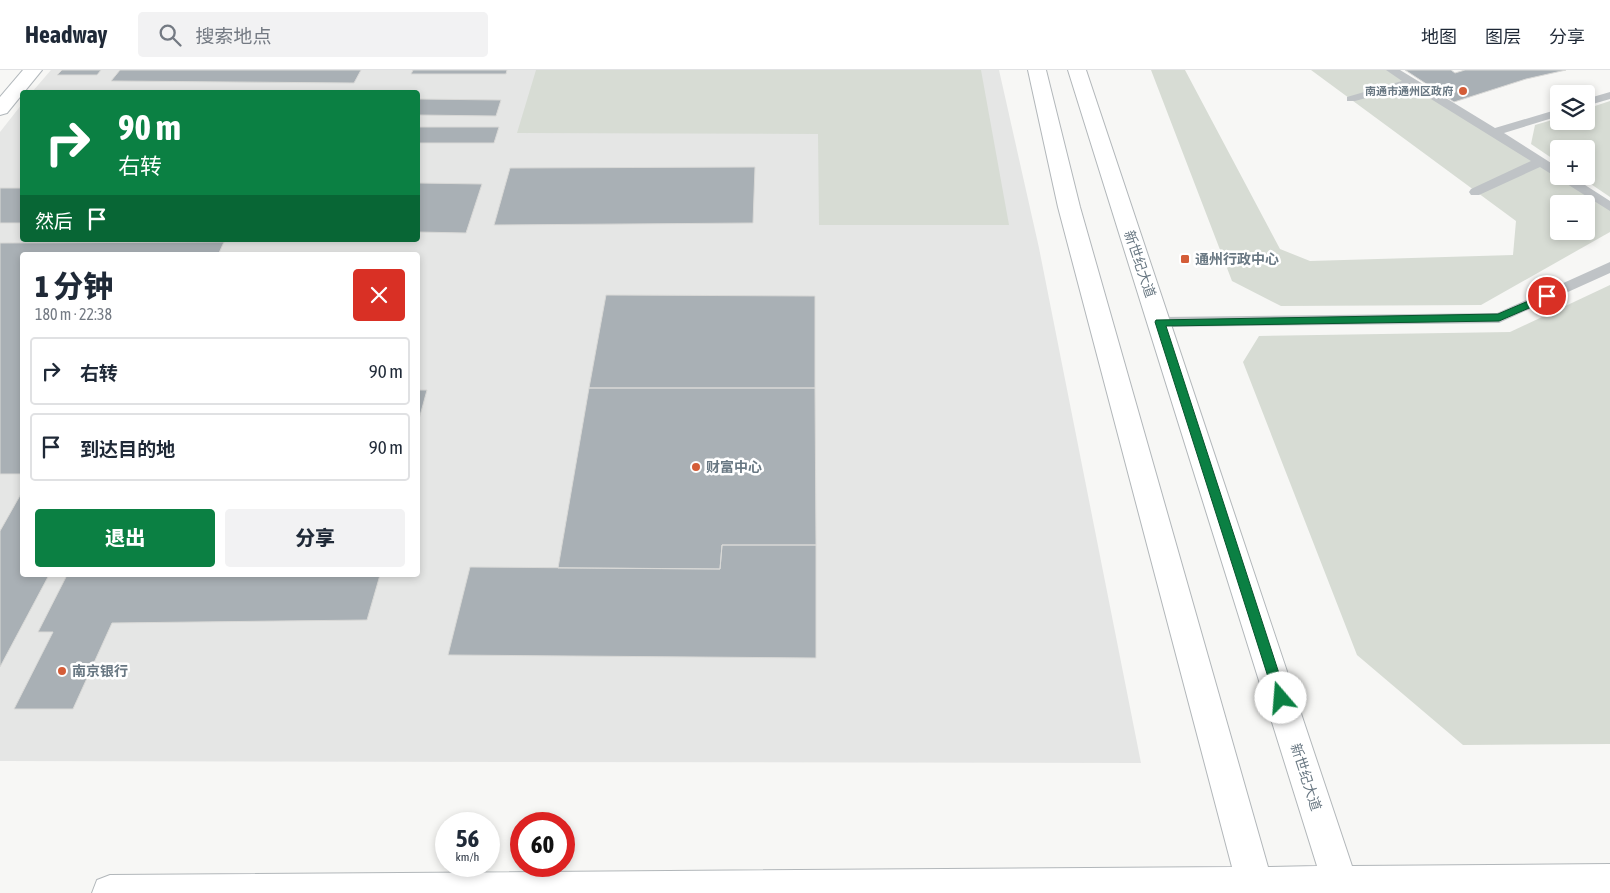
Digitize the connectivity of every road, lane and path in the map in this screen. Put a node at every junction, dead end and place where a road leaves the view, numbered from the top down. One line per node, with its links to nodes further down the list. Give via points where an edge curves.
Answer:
1 (33, 70): 9 (main road)
2 (1037, 70): 20 (main road, via 1069,207)
3 (1077, 70): 18 (main road, 新世纪大道)
4 (1392, 70): 5 (lane)
5 (1410, 82): 7 (lane); 11 (lane)
6 (1610, 95): 8 (lane)
7 (1351, 99)
8 (1595, 100)
9 (0, 109)
10 (1550, 115): 11 (lane)
11 (1494, 132): 12 (lane)
12 (1540, 162): 13 (lane); 15 (lane)
13 (1550, 168)
14 (1576, 185): 16 (lane)
15 (1476, 192)
16 (1610, 207)
17 (1610, 267): 18 (lane, via 1499,318)
18 (1160, 322): 21 (main road, 新世纪大道)
19 (1610, 882): 21 (main road)
20 (1256, 889): 21 (main road); 22 (main road)
21 (1342, 889)
22 (110, 893)

